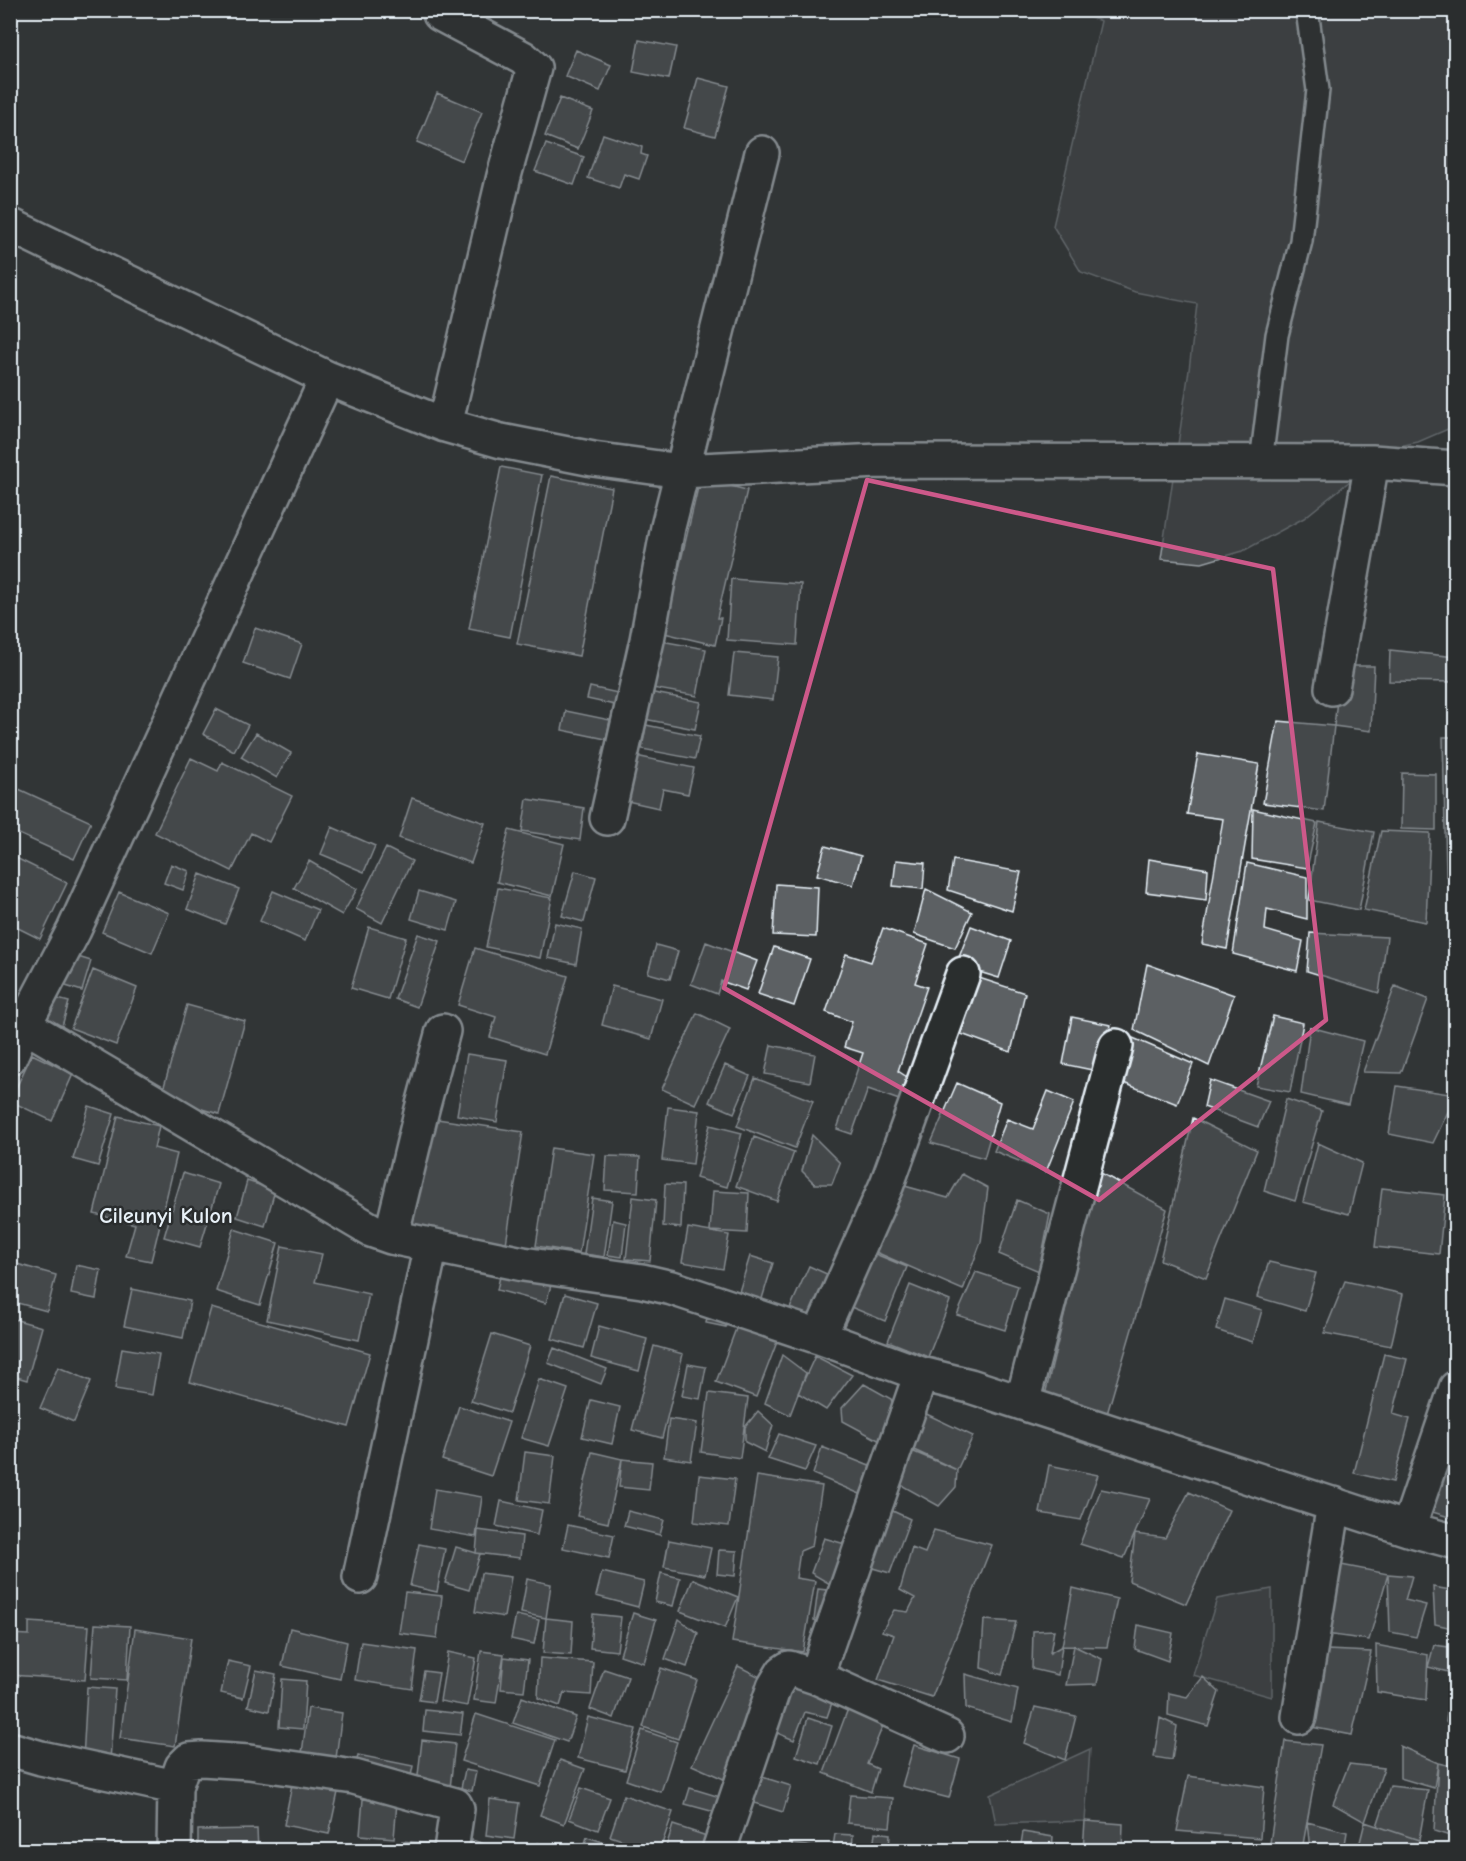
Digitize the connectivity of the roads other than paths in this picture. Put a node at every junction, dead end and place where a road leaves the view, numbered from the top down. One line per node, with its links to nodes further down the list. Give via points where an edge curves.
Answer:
1 (1307, 10): 7 (lane, via 1317,101 1301,241 1277,336)
2 (440, 14): 6 (street, via 523,58 534,68)
3 (762, 153): 10 (street)
4 (10, 225): 5 (street)
5 (327, 378): 6 (street); 14 (street, via 79,919)
6 (445, 425): 10 (street, via 570,455)
7 (1261, 462): 8 (street); 10 (street, via 879,461)
8 (1372, 462): 9 (street); 11 (street)
9 (1455, 468)
10 (681, 471): 12 (street)
11 (1332, 688)
12 (607, 818)
13 (963, 974): 20 (street, via 887,1184)
14 (24, 1025): 17 (street); 18 (street, via 351,1219)
15 (443, 1031): 18 (street)
16 (1116, 1046): 23 (street)
17 (10, 1057)
18 (391, 1237): 19 (street)
19 (431, 1245): 20 (street, via 672,1288); 27 (street)
20 (819, 1337): 21 (street)
21 (921, 1374): 23 (street); 28 (street)
22 (1455, 1388): 25 (street)
23 (1022, 1403): 24 (street)
24 (1334, 1504): 25 (street); 29 (street)
25 (1408, 1529): 26 (street)
26 (1455, 1542)
27 (360, 1577)
28 (816, 1677): 30 (street); 35 (street, via 789,1668 774,1686)
29 (1299, 1716)
30 (947, 1736)
31 (10, 1749): 32 (street)
32 (175, 1787): 33 (street); 34 (street, via 182,1767 189,1760 202,1758 354,1777 455,1805)
33 (174, 1851)
34 (451, 1851)
35 (719, 1851)

